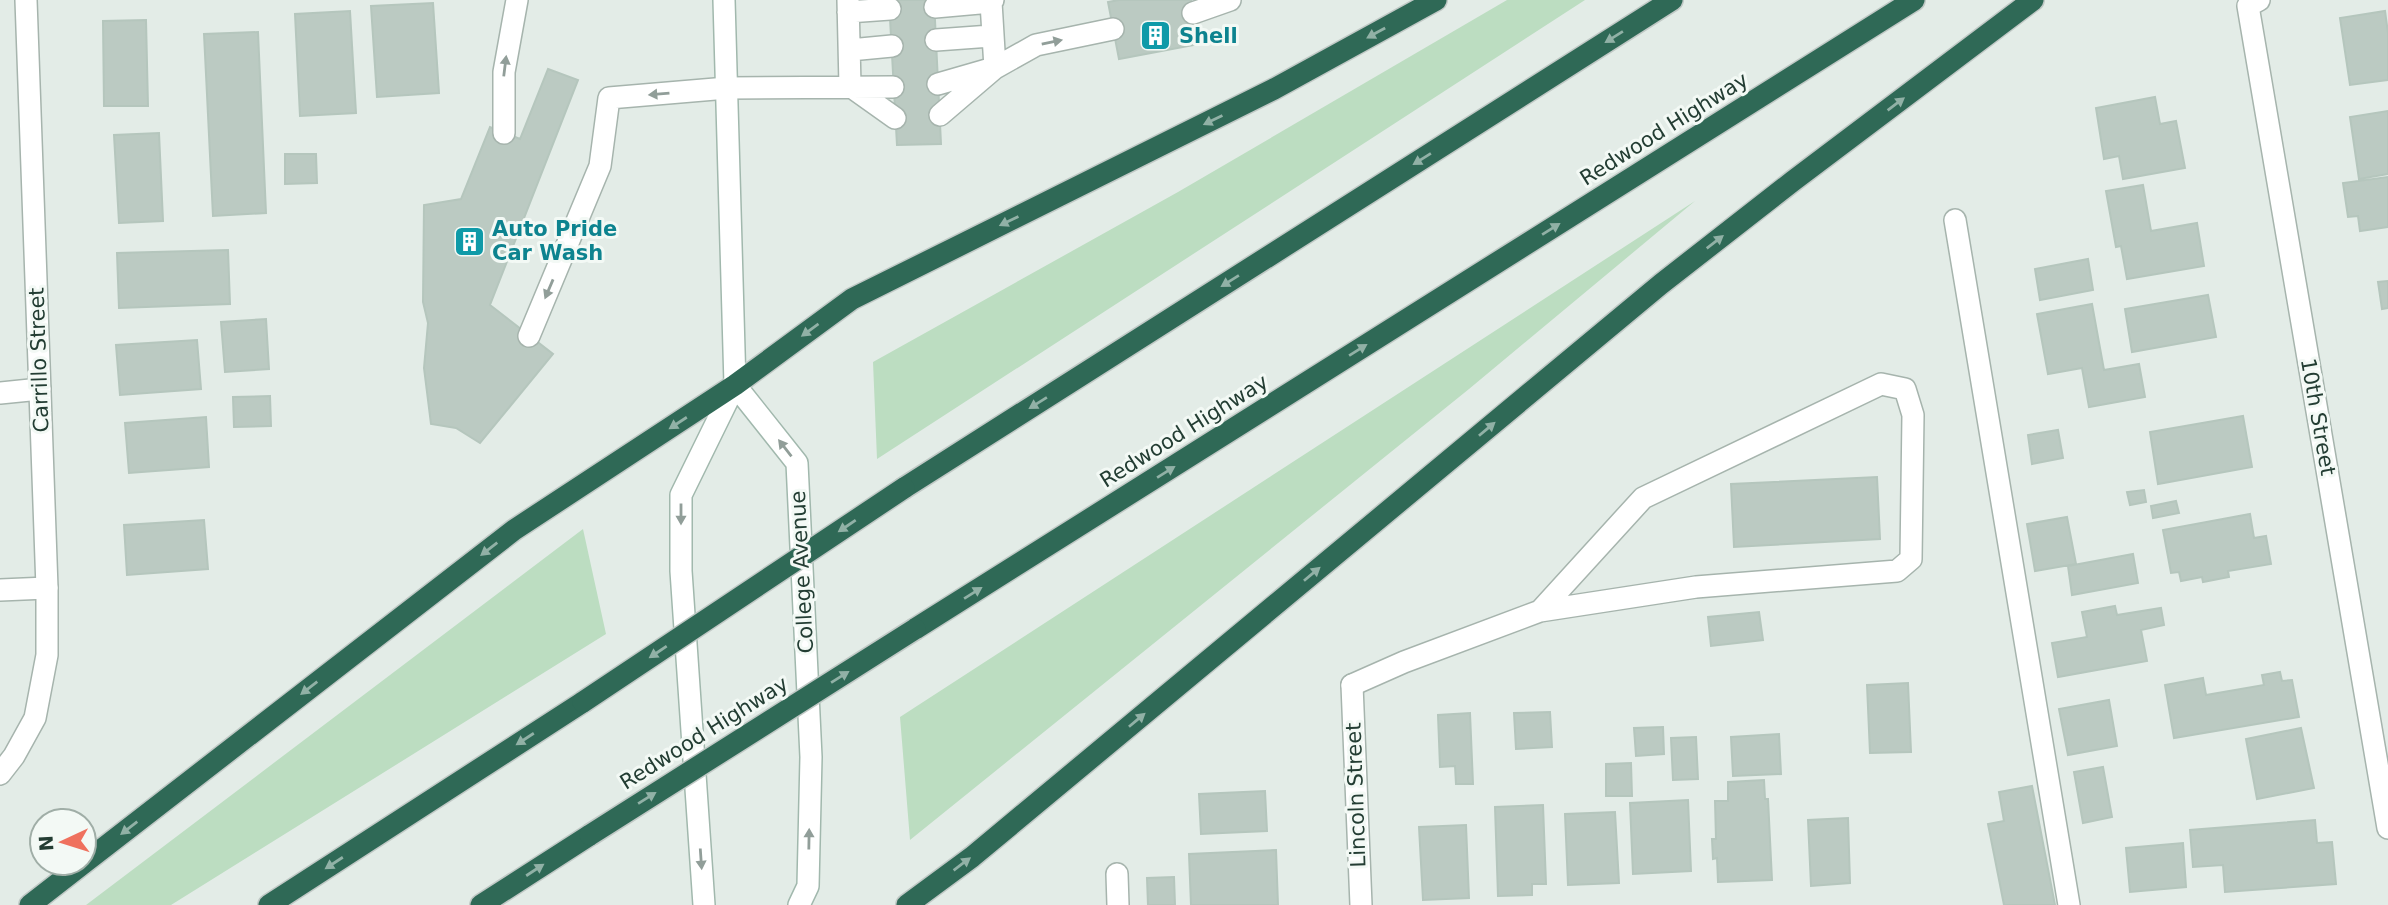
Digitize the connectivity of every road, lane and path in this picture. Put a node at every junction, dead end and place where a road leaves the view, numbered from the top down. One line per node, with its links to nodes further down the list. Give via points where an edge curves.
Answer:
1 (26, 0): 31 (street, Carrillo Street)
2 (517, 0): 27 (street, one-way to 2, via 504,72)
3 (724, 0): 24 (street)
4 (1230, 0): 14 (street)
5 (1436, 0): 30 (highway, one-way to 30, via 1274,89 852,299)
6 (1672, 0): 42 (highway, one-way to 42, bridge, via 904,488)
7 (1914, 0): 43 (highway, Redwood Highway, one-way to 7, bridge)
8 (2033, 0): 46 (highway, one-way to 8, via 972,857 1661,284)
9 (992, 1): 12 (street); 16 (street)
10 (2253, 3): 37 (street, 10th Street)
11 (848, 6): 13 (street); 19 (street)
12 (935, 7)
13 (890, 9)
14 (1193, 13)
15 (1113, 29): 20 (street, one-way to 15, via 1036,45)
16 (991, 36): 17 (street); 20 (street)
17 (936, 40)
18 (892, 46): 19 (street)
19 (850, 50): 22 (street)
20 (995, 68): 21 (street); 25 (street)
21 (938, 84)
22 (850, 86): 23 (street); 24 (street); 26 (street)
23 (893, 87)
24 (727, 88): 29 (street, one-way to 29, via 608,98 600,166); 30 (street)
25 (940, 115)
26 (895, 118)
27 (505, 133)
28 (1955, 220): 49 (street)
29 (529, 336)
30 (735, 385): 38 (highway, one-way to 38, via 514,530); 44 (street, one-way to 44, via 681,495 681,571); 45 (street, College Avenue, one-way to 30, via 808,886 811,757 797,463)
31 (40, 389): 32 (street); 33 (street, Carrillo Street)
32 (0, 393)
33 (47, 588): 34 (street); 36 (street, Carrillo Street, via 47,655 35,718)
34 (0, 590)
35 (1540, 611): 35 (street, via 1696,587 1897,571 1911,559 1913,415 1905,389 1881,384 1643,498); 48 (street, Lincoln Street, via 1352,685)
36 (0, 774)
37 (2388, 828)
38 (98, 852)
39 (1117, 874): 47 (street)
40 (66, 877): 41 (highway)
41 (30, 905)
42 (270, 905)
43 (481, 905)
44 (704, 905)
45 (799, 905)
46 (907, 905)
47 (1118, 905)
48 (1361, 905)
49 (2069, 905)

